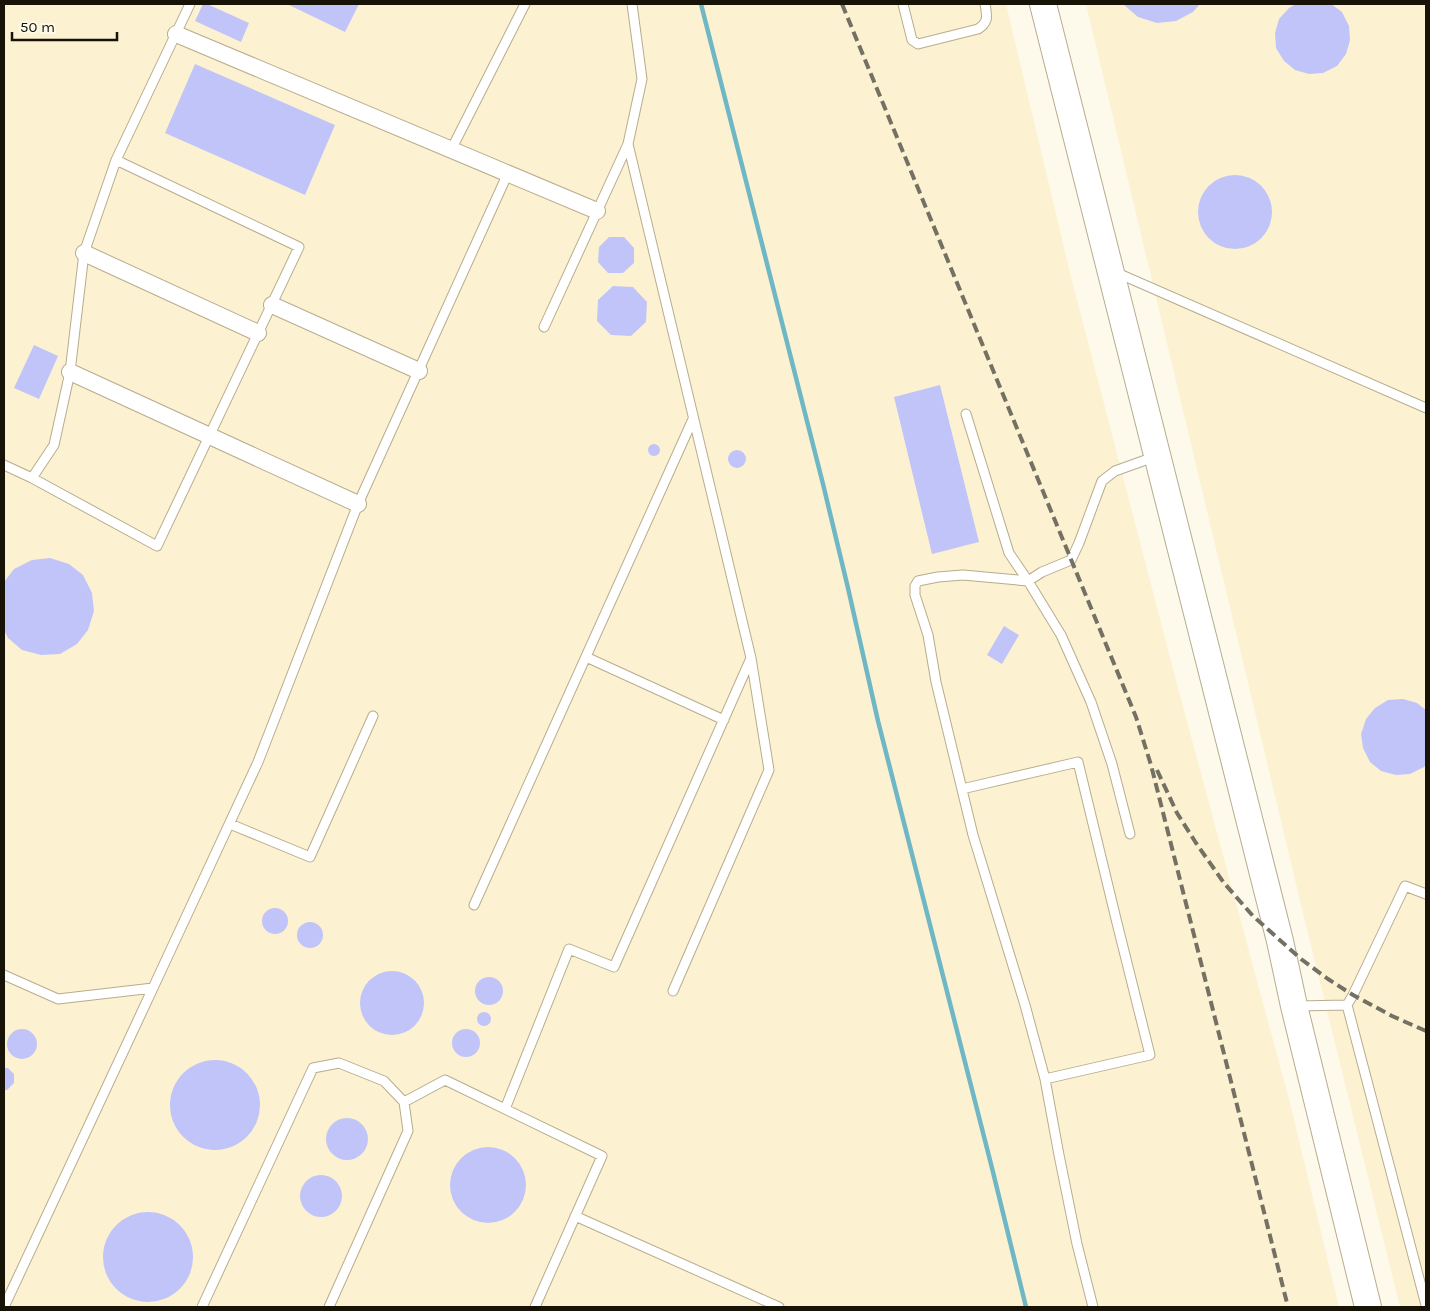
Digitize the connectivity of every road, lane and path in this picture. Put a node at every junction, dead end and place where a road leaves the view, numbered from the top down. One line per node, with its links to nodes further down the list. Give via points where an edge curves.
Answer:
1 (190, 4): 7 (lane)
2 (525, 4): 9 (lane)
3 (632, 4): 8 (lane, via 642,79)
4 (903, 4): 5 (lane, via 912,40 918,44 978,29 984,25 987,16)
5 (985, 4)
6 (1042, 4): 14 (main road)
7 (176, 34): 9 (street); 10 (lane)
8 (628, 144): 12 (lane); 22 (lane)
9 (451, 150): 11 (street)
10 (116, 160): 13 (lane); 15 (lane, via 299,248)
11 (508, 174): 12 (street); 18 (lane)
12 (597, 211): 16 (lane)
13 (84, 253): 17 (street); 19 (lane)
14 (1110, 270): 20 (lane); 24 (main road)
15 (272, 305): 17 (lane); 18 (street)
16 (544, 327)
17 (258, 333): 23 (lane)
18 (419, 371): 27 (lane)
19 (70, 372): 23 (street); 26 (lane, via 54,445)
20 (1426, 408)
21 (966, 414): 28 (lane, via 1010,553)
22 (694, 419): 29 (lane); 30 (lane)
23 (209, 436): 26 (lane, via 156,546); 27 (street)
24 (1157, 456): 28 (lane, via 1115,471 1102,481 1071,560); 42 (main road)
25 (4, 465): 26 (lane)
26 (32, 478)
27 (358, 504): 34 (lane, via 258,762)
28 (1028, 581): 33 (lane, via 963,575 918,581 915,586); 35 (lane, via 1061,635 1091,702 1112,764)
29 (586, 657): 32 (lane); 37 (lane)
30 (751, 658): 32 (lane); 40 (lane, via 769,770)
31 (373, 716): 34 (lane, via 310,857)
32 (724, 720): 45 (lane, via 614,967 569,949)
33 (962, 789): 43 (lane); 43 (lane, via 1078,762 1150,1055)
34 (230, 824): 39 (lane)
35 (1130, 834)
36 (1426, 894): 41 (lane, via 1405,886)
37 (474, 905)
38 (4, 975): 39 (lane, via 58,999)
39 (153, 988): 48 (lane)
40 (673, 991)
41 (1347, 1005): 42 (lane); 47 (lane)
42 (1294, 1006): 54 (main road)
43 (1045, 1079): 53 (lane, via 1058,1154)
44 (404, 1102): 45 (lane, via 445,1080); 49 (lane, via 384,1081 339,1063 313,1068); 50 (lane, via 408,1131)
45 (505, 1109): 46 (lane, via 602,1156)
46 (575, 1216): 51 (lane); 52 (lane)
47 (1426, 1305)
48 (4, 1307)
49 (202, 1307)
50 (330, 1307)
51 (536, 1307)
52 (779, 1307)
53 (1093, 1307)
54 (1368, 1307)

